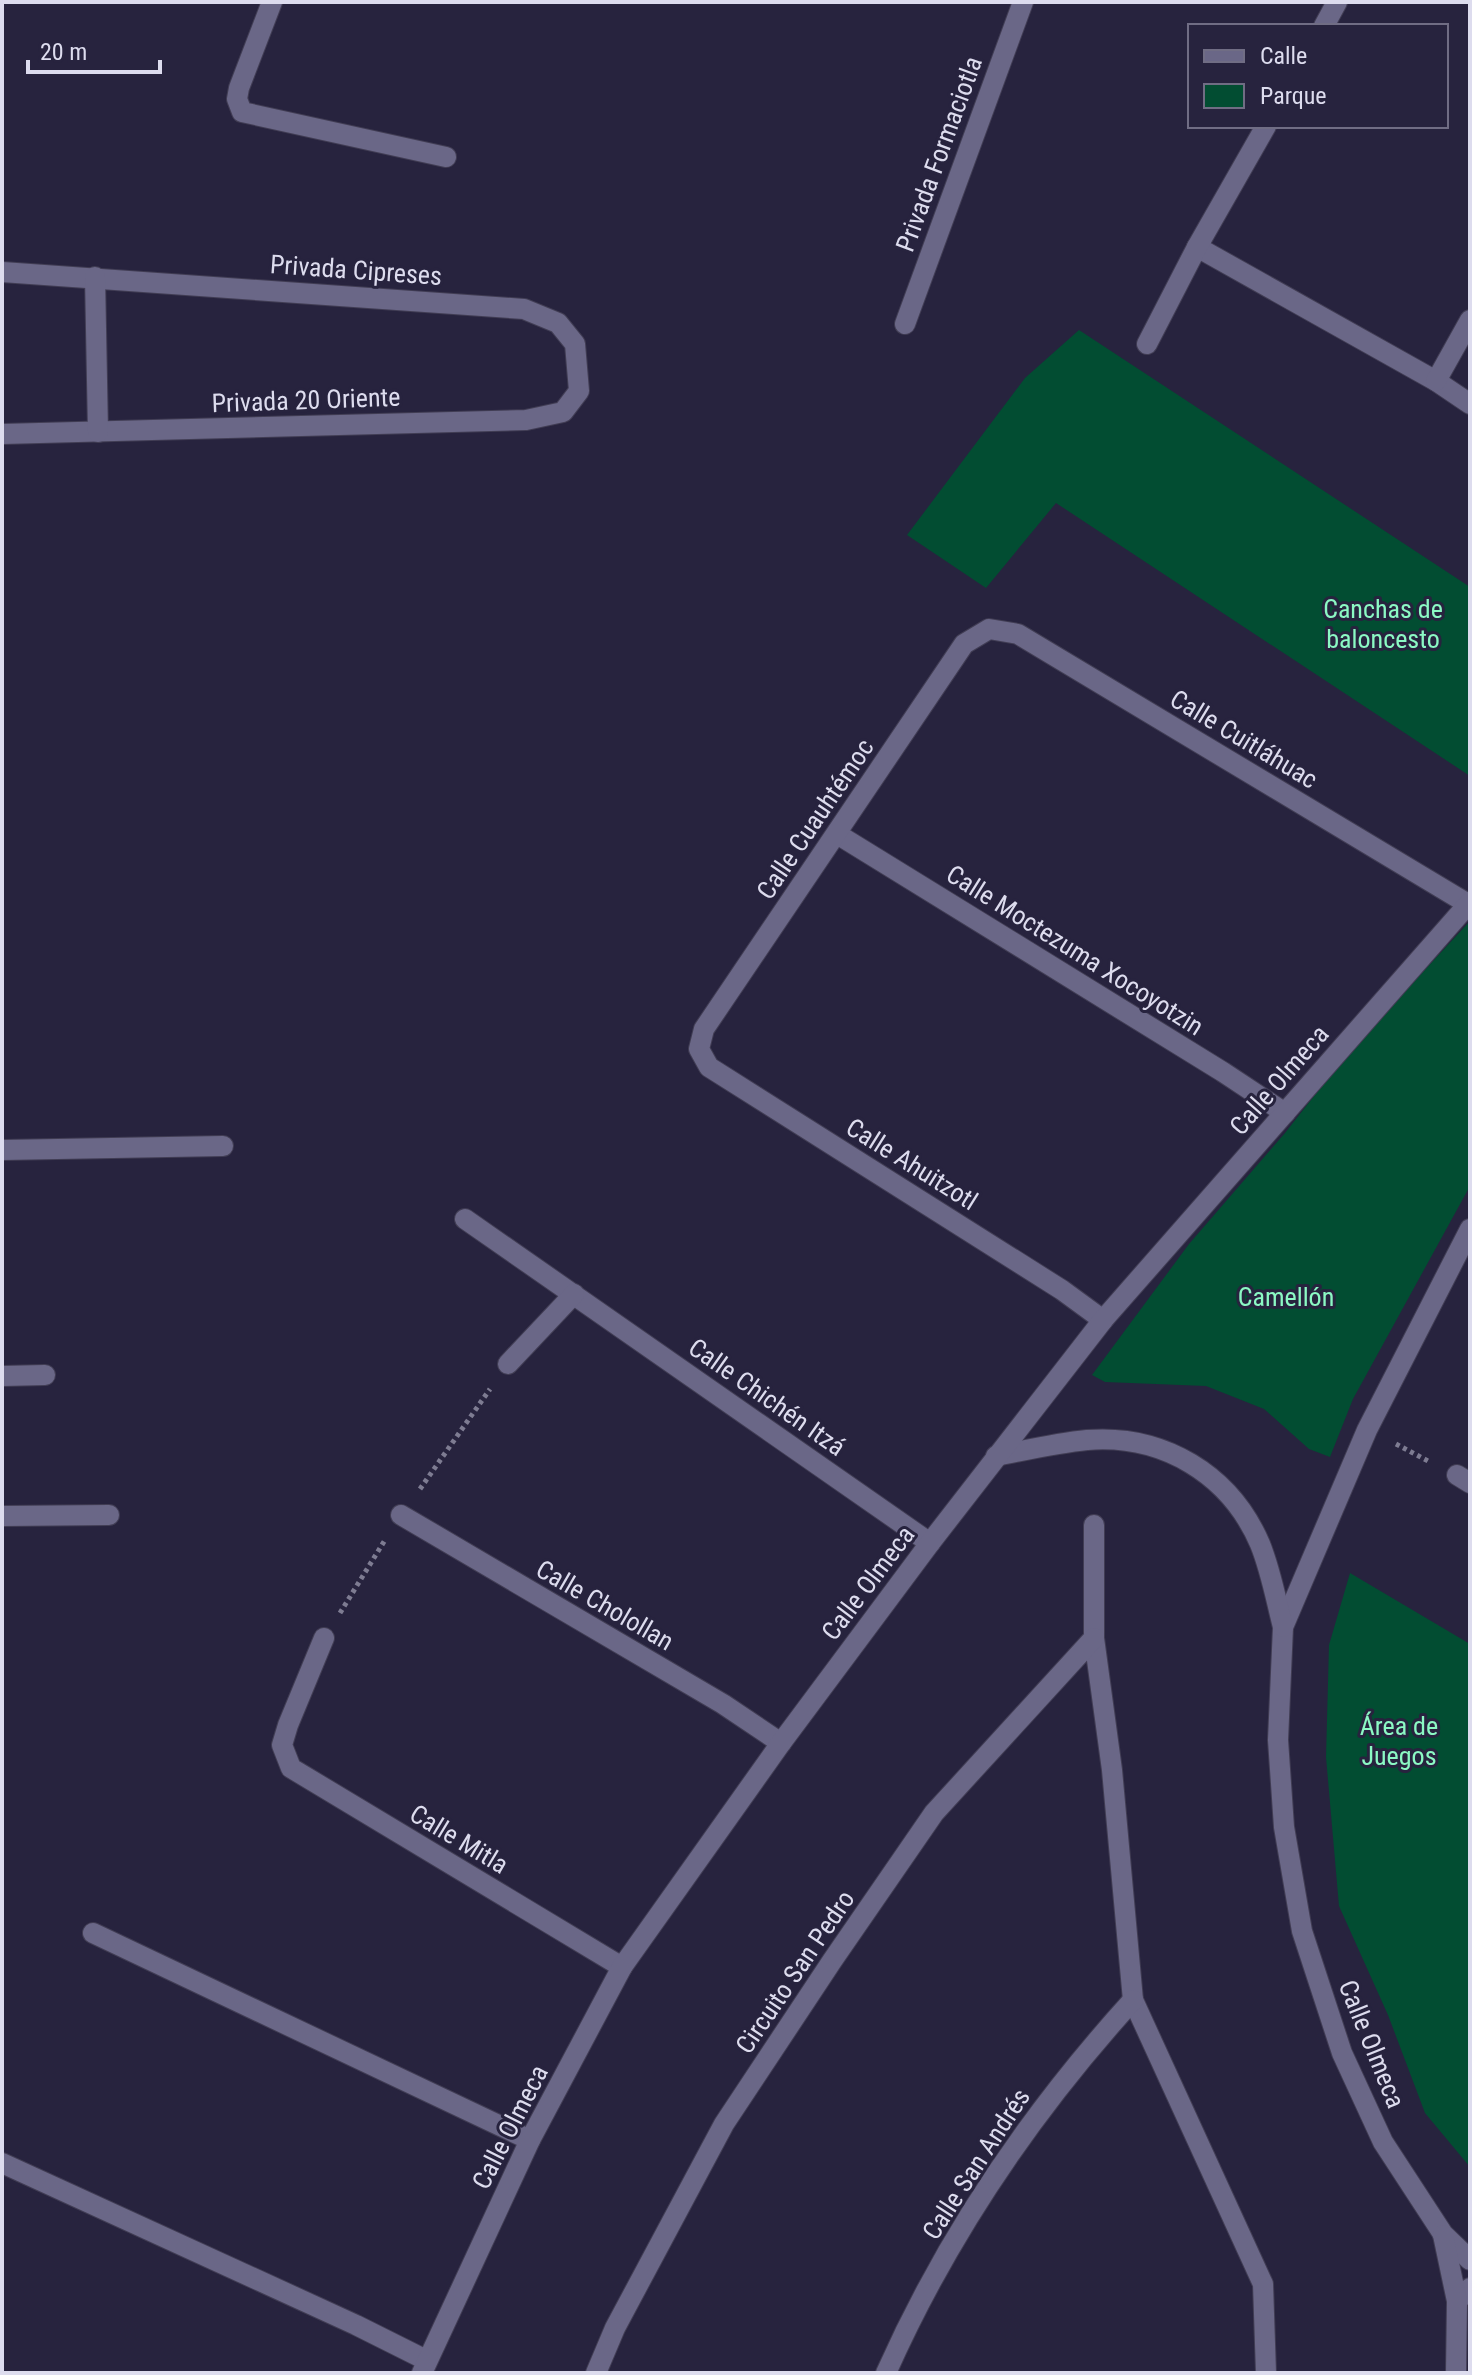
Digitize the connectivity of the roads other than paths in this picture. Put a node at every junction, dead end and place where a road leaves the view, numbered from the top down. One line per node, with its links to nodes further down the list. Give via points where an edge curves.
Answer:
1 (272, 2): 6 (street, via 239,88 242,112)
2 (1023, 2): 11 (street, Privada Formaciotla)
3 (1337, 2): 4 (street)
4 (1325, 24)
5 (1265, 128): 7 (street)
6 (446, 157)
7 (1197, 247): 12 (street); 14 (street)
8 (2, 272): 9 (street, Privada Cipreses)
9 (95, 277): 13 (street, Privada Cipreses, via 524,309 558,323 575,344); 16 (street)
10 (1470, 320): 14 (street)
11 (905, 324)
12 (1147, 344)
13 (579, 369): 16 (street, Privada 20 Oriente, via 579,391 563,412 526,420)
14 (1436, 381): 15 (street)
15 (1470, 404)
16 (98, 432): 17 (street, Privada 20 Oriente)
17 (2, 434)
18 (989, 629): 19 (street, Calle Cuauhtémoc, via 964,644); 20 (street, Calle Cuitláhuac, via 1018,634)
19 (837, 834): 21 (street, Calle Cuauhtémoc, via 704,1029); 22 (street, Calle Moctezuma Xocoyotzin)
20 (1469, 903): 22 (street, Calle Olmeca)
21 (699, 1049): 28 (street, Calle Ahuitzotl, via 709,1067)
22 (1285, 1113): 28 (street, Calle Olmeca)
23 (223, 1146): 24 (street)
24 (2, 1150)
25 (465, 1219): 27 (street, Calle Chichén Itzá)
26 (1470, 1229): 38 (street, Calle Olmeca, via 1367,1430)
27 (574, 1294): 29 (street); 37 (street, Calle Chichén Itzá)
28 (1103, 1320): 32 (street, Calle Olmeca)
29 (508, 1364)
30 (45, 1375): 31 (street)
31 (2, 1376)
32 (996, 1456): 37 (street, Calle Olmeca); 38 (street, via 1119,1440 1169,1451 1192,1463 1214,1479 1247,1520 1268,1568)
33 (109, 1515): 35 (street)
34 (401, 1515): 41 (street, Calle Cholollan)
35 (2, 1516)
36 (1094, 1525): 40 (street)
37 (930, 1543): 41 (street, Calle Olmeca)
38 (1283, 1627): 47 (street, Calle Olmeca, via 1278,1740 1284,1827 1302,1931 1342,2053 1383,2142)
39 (324, 1638): 43 (street, Calle Mitla, via 282,1745 291,1768)
40 (1094, 1638): 44 (street); 51 (street, Circuito San Pedro, via 934,1813 832,1961 724,2124)
41 (781, 1743): 43 (street, Calle Olmeca)
42 (93, 1933): 45 (street)
43 (622, 1967): 45 (street, Calle Olmeca)
44 (1133, 2000): 52 (street, Calle San Andrés, via 1039,2112 960,2230); 53 (street, via 1263,2284)
45 (530, 2140): 50 (street, Calle Olmeca)
46 (2, 2163): 50 (street, via 356,2325)
47 (1443, 2234): 48 (street); 49 (street)
48 (1470, 2260)
49 (1464, 2294): 54 (street)
50 (424, 2367)
51 (596, 2373)
52 (886, 2373)
53 (1266, 2373)
54 (1456, 2373)

